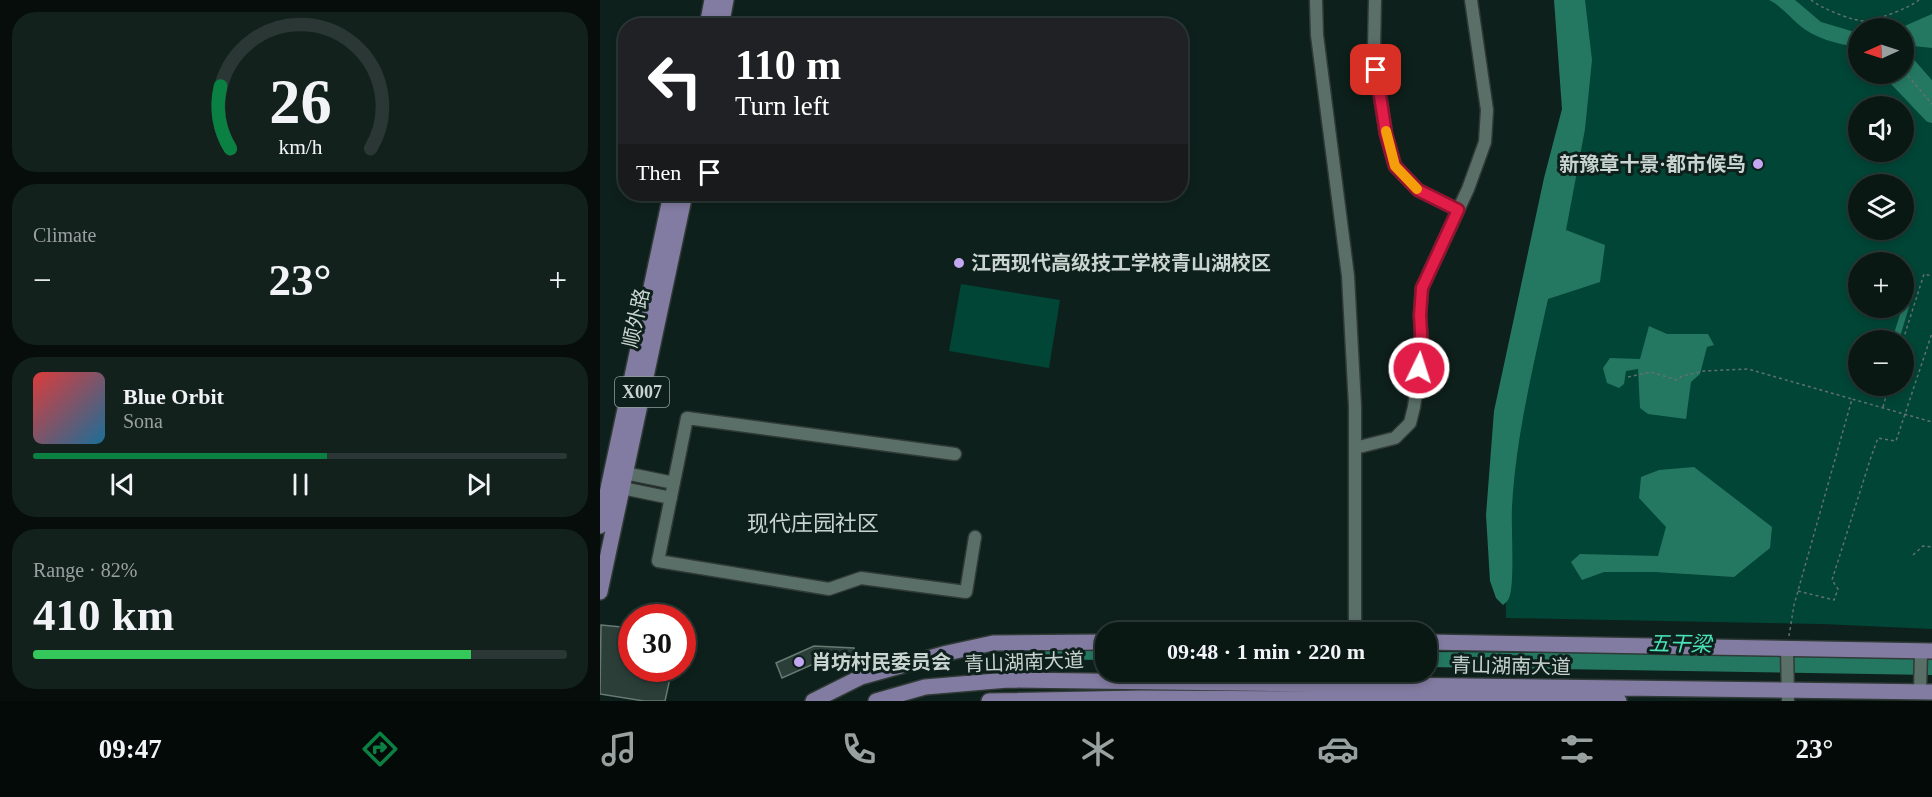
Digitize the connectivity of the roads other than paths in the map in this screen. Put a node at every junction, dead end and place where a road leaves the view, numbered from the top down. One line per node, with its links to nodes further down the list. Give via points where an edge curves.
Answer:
1 (712, 0): 6 (main road)
2 (726, 0): 7 (main road)
3 (1316, 0): 11 (street, via 1347,276)
4 (1375, 0): 10 (street, via 1374,50 1386,134 1395,166 1418,190)
5 (1471, 0): 10 (street, via 1487,110 1485,142)
6 (709, 18)
7 (723, 18)
8 (670, 201): 16 (main road, 顺外路)
9 (683, 201): 13 (main road, 顺外路 / X007)
10 (1458, 210): 11 (street, via 1422,288 1422,350 1410,423 1395,438)
11 (1355, 448): 20 (street)
12 (955, 454): 14 (street, via 687,418)
13 (623, 480): 14 (street); 15 (street); 16 (main road, 顺外路 / X007)
14 (674, 483): 15 (street)
15 (671, 498): 18 (street, via 658,561 829,589 861,578 966,592)
16 (608, 503): 17 (main road, 顺外路); 19 (main road, 顺外路 / X007)
17 (600, 526)
18 (975, 537)
19 (600, 592)
20 (1354, 622)
21 (1095, 642): 31 (main road, via 993,643 861,677)
22 (1437, 642): 23 (main road)
23 (1787, 650): 24 (main road); 29 (street)
24 (1925, 652): 27 (street)
25 (1095, 679): 32 (main road, 青山湖南大道, via 925,687)
26 (1254, 682): 28 (main road, 青山湖南大道)
27 (1924, 687): 29 (main road, 青山湖南大道)
28 (1352, 689): 29 (main road, 青山湖南大道); 30 (main road, 青山湖南大道); 34 (main road, 青山湖南大道)
29 (1787, 689)
30 (1319, 700): 33 (main road, 青山湖南大道)
31 (813, 701)
32 (876, 701)
33 (989, 701)
34 (1619, 701)

